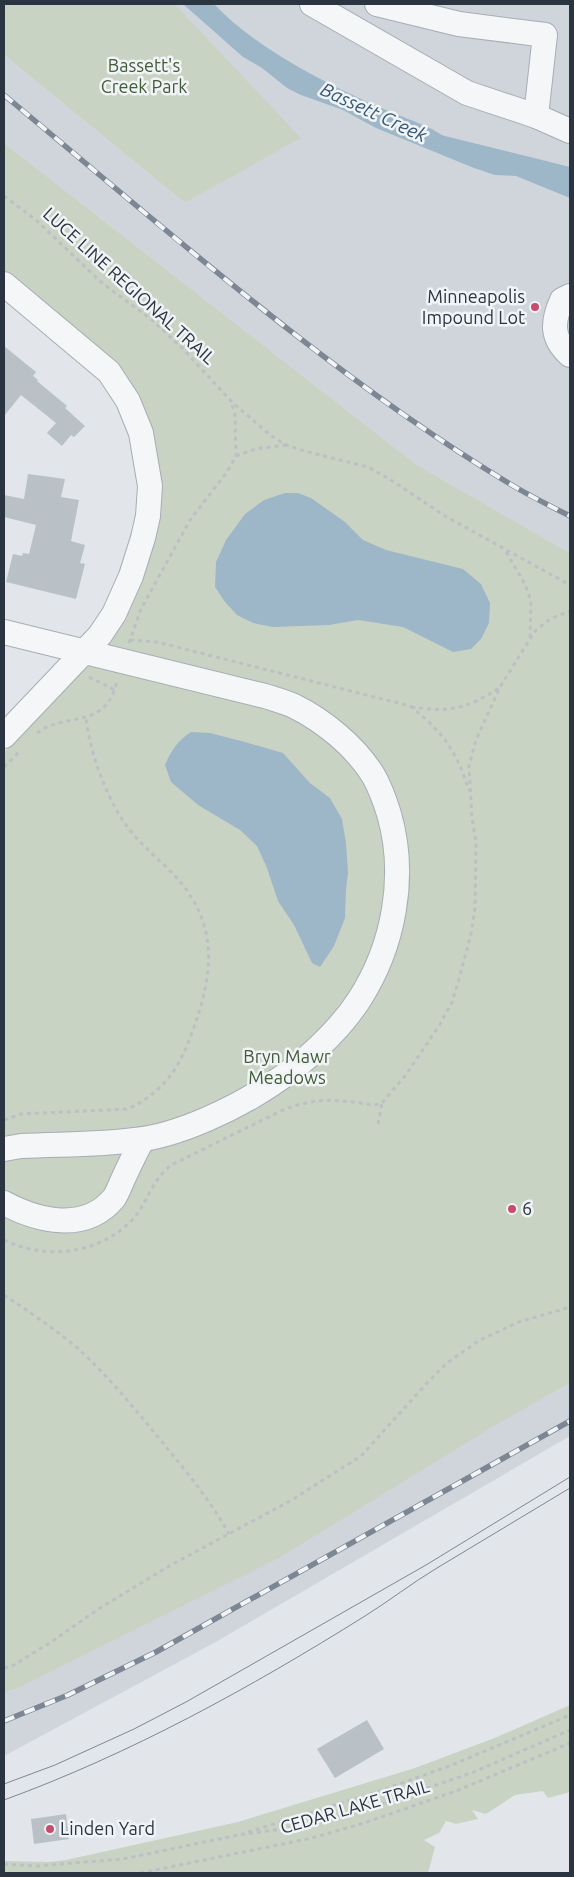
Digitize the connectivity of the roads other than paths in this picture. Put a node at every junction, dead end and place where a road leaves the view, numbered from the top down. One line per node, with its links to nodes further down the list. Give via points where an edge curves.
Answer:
1 (312, 4): 3 (street, via 467,93)
2 (377, 4): 3 (street, via 459,24 544,35)
3 (536, 116): 4 (street)
4 (570, 131)
5 (4, 284): 9 (street, via 109,372 128,401 141,433 150,486 144,538 114,614)
6 (570, 296): 7 (street, via 562,300 554,317 556,334)
7 (570, 355)
8 (4, 632): 9 (street)
9 (85, 651): 10 (street); 11 (street, via 265,696 293,706 321,722 351,748 374,775 385,801 398,860 390,927 377,966 359,1001 327,1039 298,1066 238,1104 198,1123)
10 (13, 743)
11 (143, 1139): 12 (street); 13 (street, via 115,1197 97,1213 77,1220 50,1221 23,1214)
12 (4, 1149)
13 (4, 1203)

